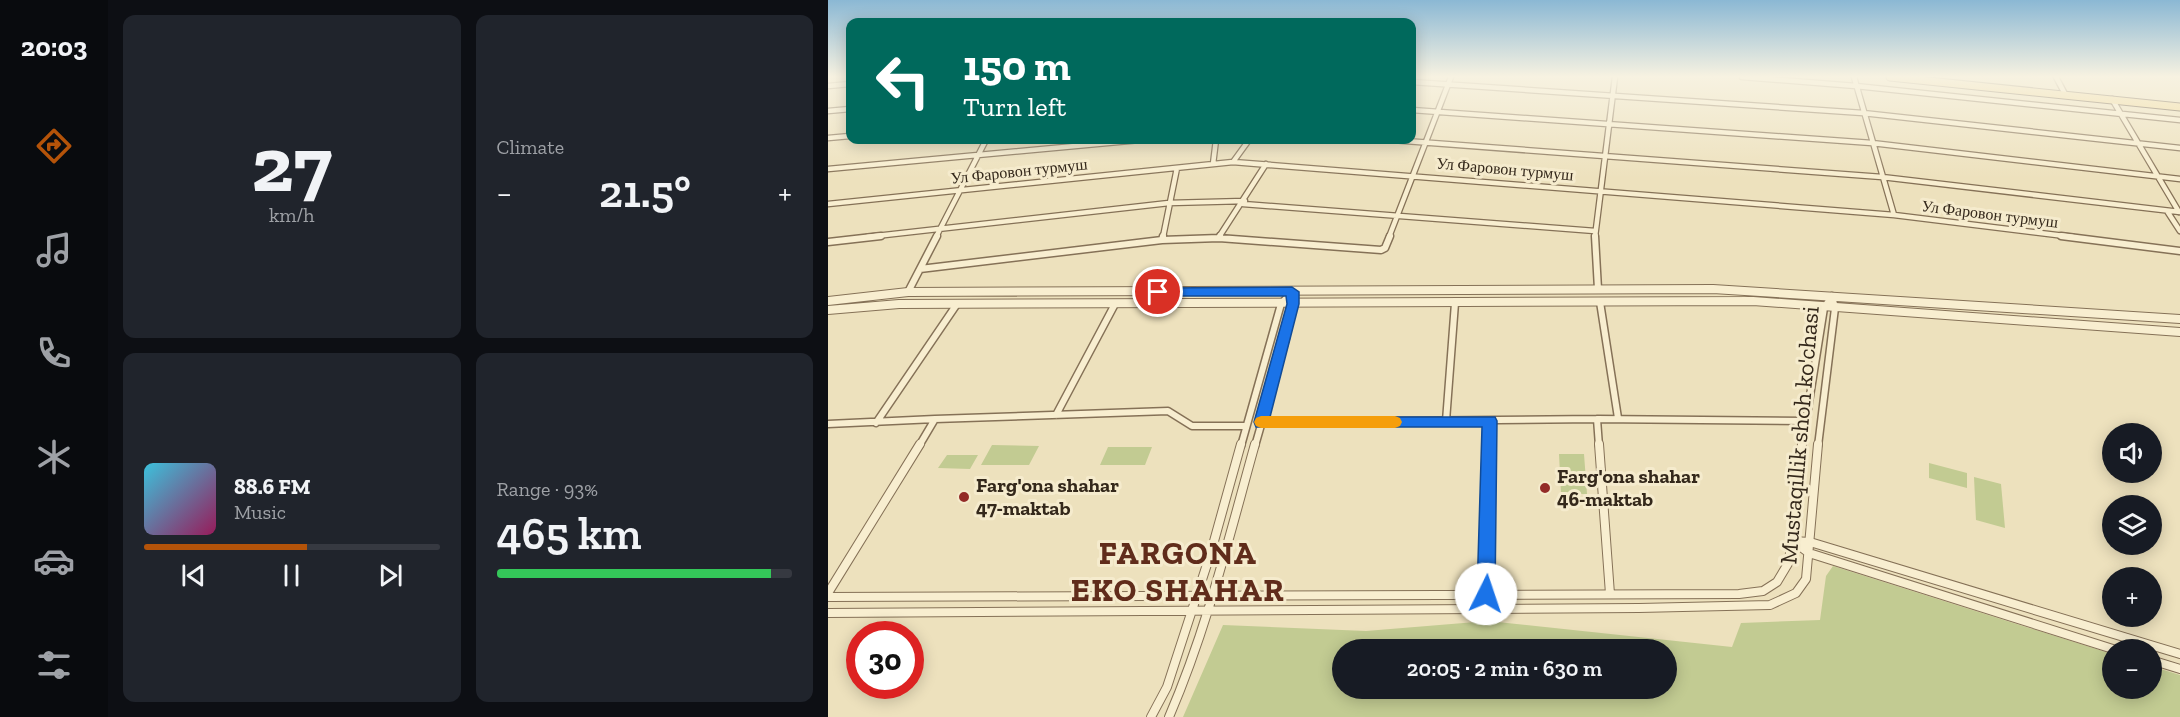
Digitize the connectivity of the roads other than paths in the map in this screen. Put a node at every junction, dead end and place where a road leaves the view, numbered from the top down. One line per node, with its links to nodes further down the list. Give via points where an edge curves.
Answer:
1 (1424, 110): 5 (street)
2 (1611, 110): 9 (street)
3 (1830, 110): 6 (street)
4 (2095, 110): 7 (street)
5 (1438, 111): 9 (street); 13 (street)
6 (1863, 113): 14 (street); 15 (street)
7 (2120, 113): 8 (street); 14 (street)
8 (2180, 120)
9 (1610, 123): 15 (street); 22 (street)
10 (846, 136): 11 (street)
11 (828, 138)
12 (1416, 141): 13 (street, Ул Фаровон турмуш)
13 (1426, 142): 22 (street, Ул Фаровон турмуш); 28 (street)
14 (2138, 142): 20 (street); 29 (street)
15 (1872, 143): 29 (street); 30 (street)
16 (984, 144): 21 (street)
17 (1097, 144): 21 (street, Ул Фаровон турмуш)
18 (1216, 144): 24 (street)
19 (1246, 144): 23 (street)
20 (2180, 148)
21 (978, 155): 27 (street, Ул Фаровон турмуш); 33 (street)
22 (1606, 155): 30 (street, Ул Фаровон турмуш); 32 (street)
23 (1233, 162): 24 (street, Ул Фаровон турмуш); 25 (street, Ул Фаровон турмуш)
24 (1213, 164): 26 (street, Ул Фаровон турмуш)
25 (1266, 164): 28 (street, Ул Фаровон турмуш); 34 (street)
26 (1176, 168): 33 (street, Ул Фаровон турмуш); 35 (street)
27 (828, 169)
28 (1412, 175): 32 (street, Ул Фаровон турмуш); 39 (street)
29 (2157, 176): 31 (street); 38 (street)
30 (1882, 177): 37 (street, Ул Фаровон турмуш); 40 (street)
31 (2180, 179)
32 (1599, 190): 40 (street, Ул Фаровон турмуш); 42 (street)
33 (960, 191): 36 (street, Ул Фаровон турмуш); 41 (street)
34 (1244, 202): 35 (street); 39 (street); 44 (street)
35 (1169, 203): 41 (street); 45 (street)
36 (828, 204)
37 (2168, 210): 38 (street, Ул Фаровон турмуш); 43 (street)
38 (2179, 212)
39 (1399, 215): 42 (street); 44 (street, via 1385,248 1374,251)
40 (1894, 215): 47 (street, Ул Фаровон турмуш)
41 (940, 230): 46 (street); 48 (street)
42 (1595, 231): 49 (street)
43 (2180, 231)
44 (1219, 238): 45 (street)
45 (1162, 240): 48 (street)
46 (828, 242)
47 (2180, 251)
48 (920, 269): 50 (street)
49 (1598, 289): 52 (street); 53 (street)
50 (908, 292): 51 (street); 55 (street)
51 (1271, 292): 52 (street); 60 (street, via 1274,295)
52 (1292, 292): 61 (street); 62 (street)
53 (1797, 294): 54 (street); 64 (street, via 1801,300)
54 (1832, 296): 65 (street, Mustaqillik shoh ko'chasi); 66 (street, Mustaqillik shoh ko'chasi); 70 (street)
55 (828, 301)
56 (1600, 302): 58 (street); 64 (street, via 1753,301); 73 (street)
57 (1115, 303): 59 (street); 60 (street); 72 (street)
58 (1455, 303): 63 (street); 76 (street)
59 (957, 304): 67 (street); 80 (street)
60 (1268, 304): 61 (street); 68 (street)
61 (1281, 304): 62 (street); 68 (street)
62 (1293, 304): 63 (street); 69 (street)
63 (1307, 304): 69 (street)
64 (1792, 305): 65 (street)
65 (1824, 308): 66 (street); 78 (street, Mustaqillik shoh ko'chasi)
66 (1835, 308): 71 (street); 84 (street, Mustaqillik shoh ko'chasi)
67 (828, 310)
68 (1279, 314): 82 (street)
69 (1290, 314): 79 (street)
70 (2180, 319)
71 (2180, 332)
72 (1056, 415): 74 (street); 82 (street, via 1168,411 1192,426)
73 (1618, 418): 75 (street); 78 (street)
74 (935, 419): 80 (street); 88 (street)
75 (1597, 419): 77 (street); 87 (street)
76 (1446, 421): 77 (street); 79 (street)
77 (1490, 421): 86 (street)
78 (1805, 421): 83 (street, Mustaqillik shoh ko'chasi)
79 (1261, 422): 89 (street)
80 (876, 423): 81 (street)
81 (828, 424)
82 (1245, 426): 90 (street)
83 (1793, 541): 84 (street); 85 (street); 87 (street, Mustaqillik shoh ko'chasi, via 1789,562 1777,582 1763,591)
84 (1810, 542): 85 (street, Mustaqillik shoh ko'chasi); 95 (street)
85 (1809, 554): 92 (street, Mustaqillik shoh ko'chasi, via 1800,591 1770,605); 94 (street)
86 (1486, 594): 87 (street, Mustaqillik shoh ko'chasi); 89 (street, Mustaqillik shoh ko'chasi)
87 (1610, 594)
88 (828, 595): 90 (street, Mustaqillik shoh ko'chasi)
89 (1214, 596): 90 (street, Mustaqillik shoh ko'chasi); 92 (street)
90 (1196, 597): 91 (street)
91 (1192, 610): 92 (street, Mustaqillik shoh ko'chasi); 93 (street, Mustaqillik shoh ko'chasi); 98 (street, via 1167,687)
92 (1208, 610): 99 (street)
93 (828, 613)
94 (2102, 646)
95 (2180, 654)
96 (2162, 663): 97 (street)
97 (2180, 669)
98 (1152, 717)
99 (1169, 717)

